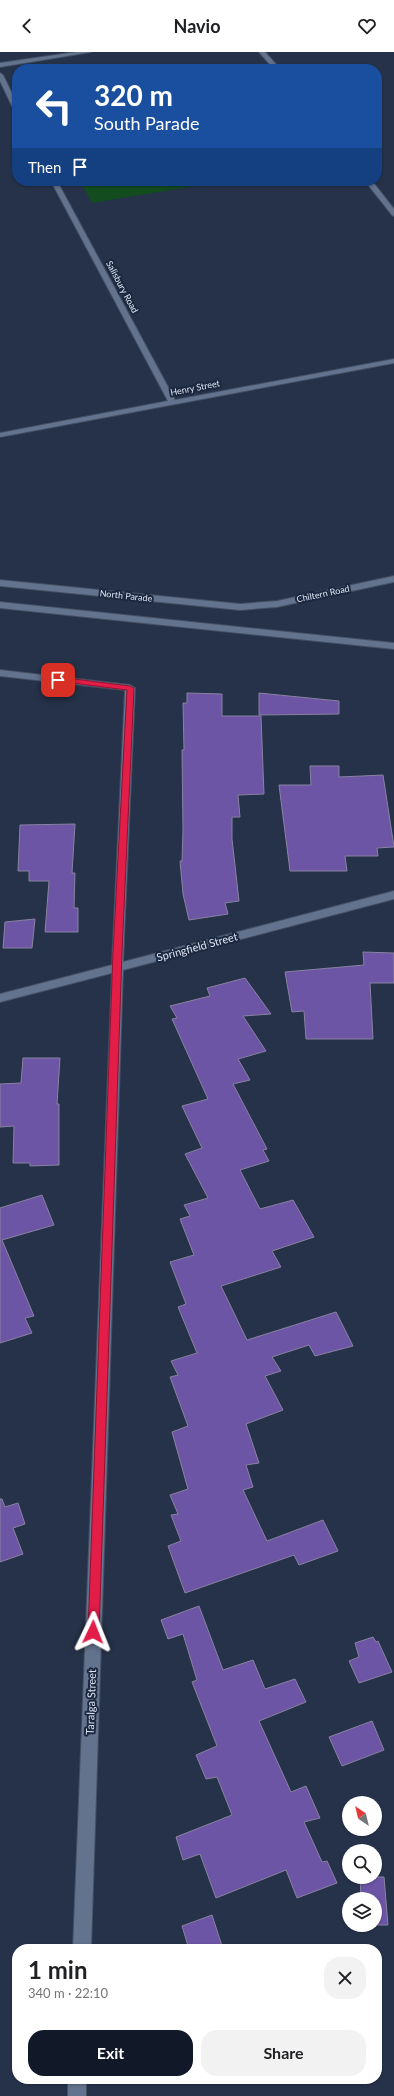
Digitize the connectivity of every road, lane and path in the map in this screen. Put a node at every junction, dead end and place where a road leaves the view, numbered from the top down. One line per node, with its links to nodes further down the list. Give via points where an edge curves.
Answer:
1 (88, 52): 4 (street)
2 (262, 52): 3 (street)
3 (273, 64)
4 (0, 65)
5 (0, 75): 6 (street)
6 (12, 100)
7 (57, 186): 11 (street, Salisbury Road)
8 (372, 186): 9 (street)
9 (394, 214)
10 (394, 361): 11 (street, Henry Street)
11 (173, 403): 12 (street, Henry Street)
12 (0, 435)
13 (394, 579): 16 (street, Chiltern Road, via 277,604)
14 (0, 583): 16 (street, North Parade, via 210,605)
15 (0, 605): 17 (street)
16 (252, 606)
17 (394, 646)
18 (0, 673): 20 (street, Taralga Street, via 130,688)
19 (394, 894): 20 (street, Springfield Street)
20 (117, 968): 21 (street, Springfield Street); 22 (street, Taralga Street)
21 (0, 998)
22 (82, 1944)
23 (77, 2084): 24 (street)
24 (77, 2096)

